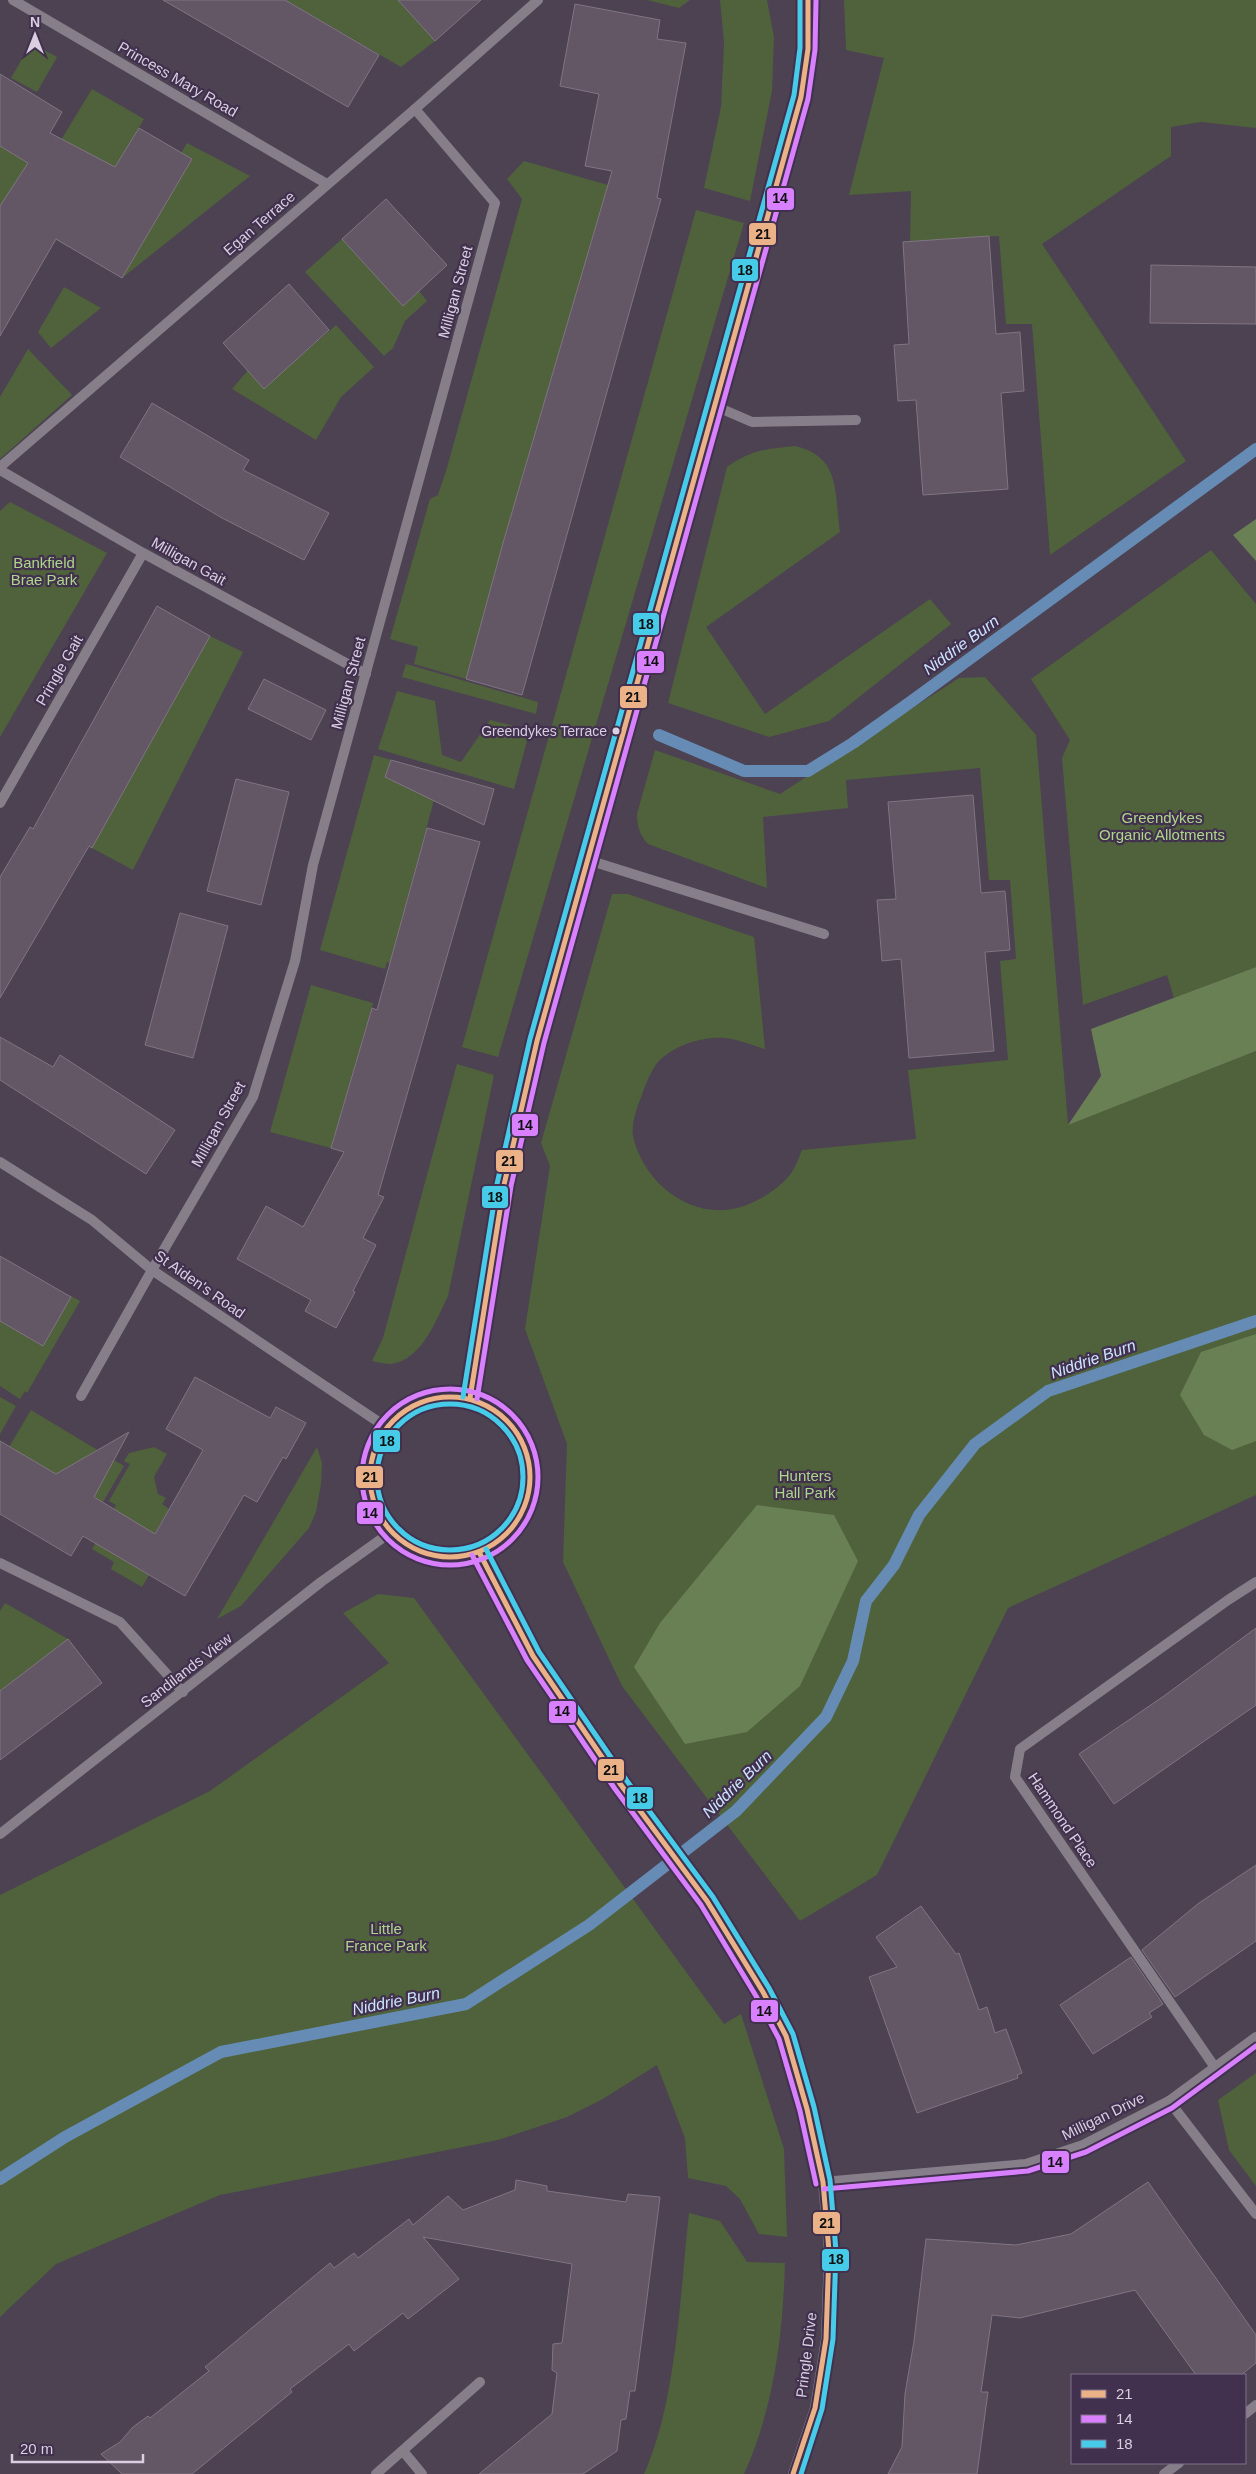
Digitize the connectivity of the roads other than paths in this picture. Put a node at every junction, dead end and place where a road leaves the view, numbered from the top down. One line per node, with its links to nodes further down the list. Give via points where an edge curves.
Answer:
1 (13, 0): 5 (street, Princess Mary Road)
2 (538, 0): 4 (street, Egan Terrace)
3 (808, 0): 6 (street, via 808,49 801,97)
4 (415, 109): 5 (street, Egan Terrace); 10 (street, Milligan Street, via 495,203)
5 (327, 184): 8 (street, Egan Terrace)
6 (715, 406): 7 (street, via 752,422); 12 (street)
7 (856, 420)
8 (0, 469): 9 (street, Milligan Gait)
9 (143, 553): 10 (street, Milligan Gait); 11 (street, Pringle Gait)
10 (366, 674): 15 (street, Milligan Street, via 313,864 295,961 253,1097)
11 (0, 802)
12 (588, 860): 13 (street); 17 (street, via 537,1041 504,1185)
13 (824, 934)
14 (0, 1162): 15 (street, St Aiden's Road, via 92,1220)
15 (152, 1270): 16 (street, Milligan Street); 18 (street, St Aiden's Road)
16 (81, 1396)
17 (470, 1398): 18 (street, via 445,1396 427,1399 411,1406); 20 (street, via 497,1410 517,1430 529,1455 532,1476 527,1502 516,1524 500,1541)
18 (386, 1427): 19 (street, via 371,1460 369,1480 379,1515)
19 (391, 1532): 20 (street, via 423,1553 455,1558); 23 (street, Sandilands View, via 321,1582)
20 (479, 1552): 28 (street, Pringle Drive, via 533,1656 621,1785 707,1901 763,1992 786,2036)
21 (0, 1563): 23 (street, via 120,1622)
22 (1256, 1582): 26 (street, Hammond Place, via 1020,1749 1015,1778)
23 (183, 1692): 24 (street, Sandilands View)
24 (0, 1834)
25 (1256, 2037): 26 (street, Milligan Drive)
26 (1214, 2066): 27 (street, Milligan Drive)
27 (1169, 2101): 28 (street, Milligan Drive, via 1083,2146 1026,2164); 29 (street)
28 (823, 2182): 37 (street, Pringle Drive, via 829,2251 826,2339 815,2408)
29 (1256, 2214)
30 (480, 2382): 33 (street)
31 (1256, 2405): 32 (street)
32 (1246, 2413)
33 (403, 2451): 35 (street); 36 (street)
34 (1178, 2464): 38 (street)
35 (376, 2474)
36 (422, 2474)
37 (793, 2474)
38 (1164, 2474)

